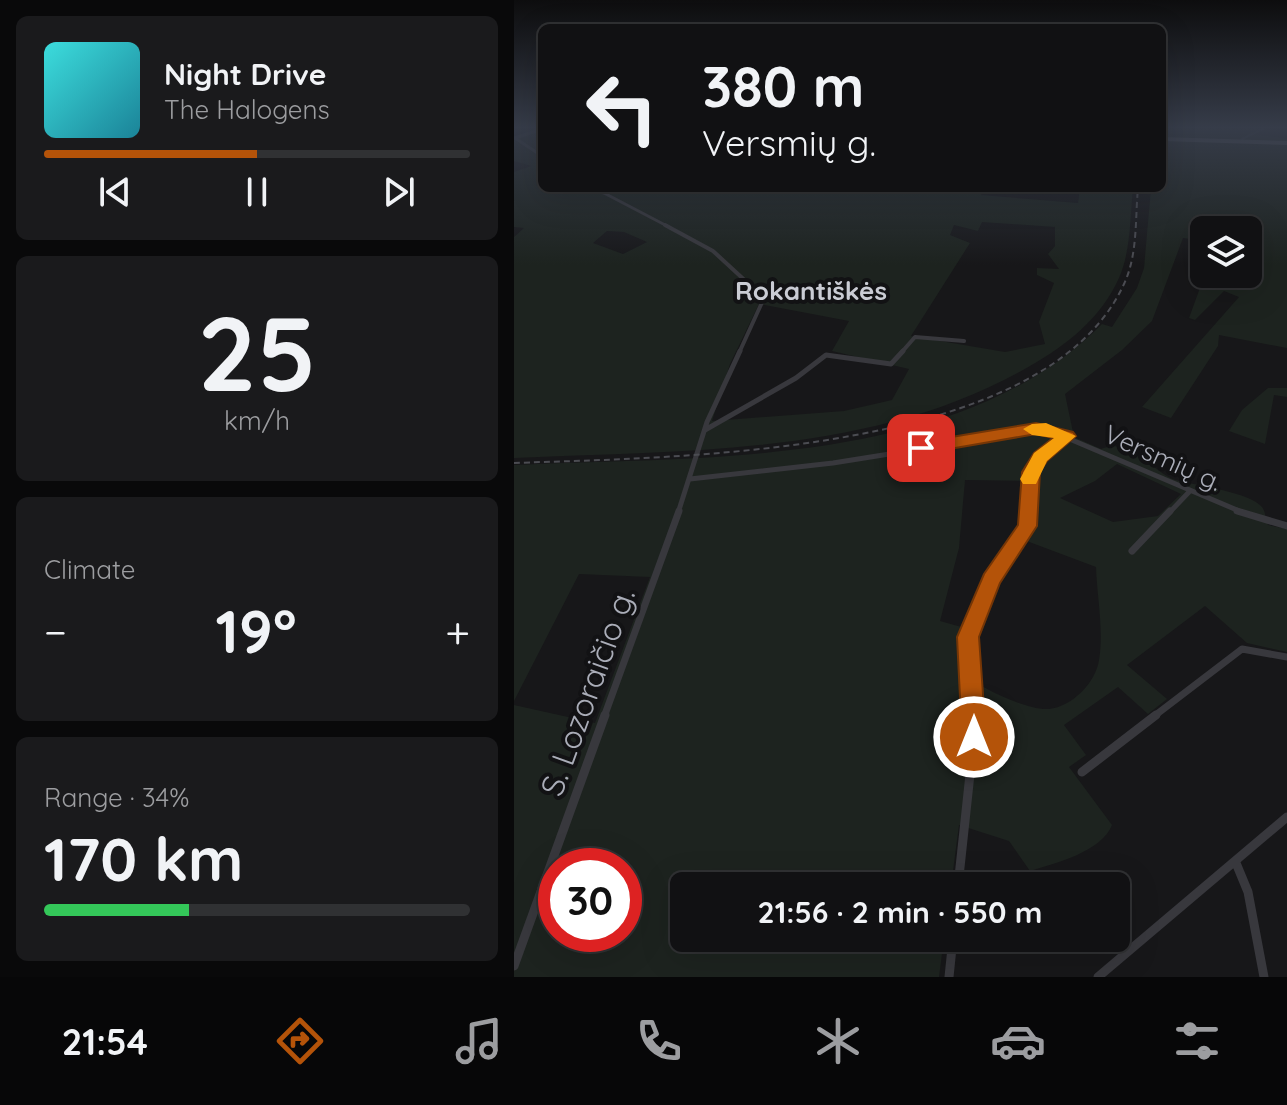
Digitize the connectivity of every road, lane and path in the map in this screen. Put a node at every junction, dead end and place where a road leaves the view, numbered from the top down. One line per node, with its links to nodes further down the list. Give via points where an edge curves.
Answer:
1 (600, 192): 3 (street, S. Lozoraičio g., via 713,251 764,298)
2 (964, 341): 3 (street, via 915,337 898,359 886,364 826,355)
3 (705, 430): 5 (street, S. Lozoraičio g.)
4 (1067, 436): 5 (street, Versmių g., via 1036,429 833,463); 6 (street, Versmių g.); 13 (street, via 1040,457 1031,472 1027,526 991,580 968,637 974,737)
5 (690, 479): 15 (street, S. Lozoraičio g.)
6 (1189, 492): 7 (street, Versmių g.); 8 (street)
7 (1287, 526)
8 (1132, 551)
9 (1287, 657): 10 (street, via 1242,649)
10 (1082, 772)
11 (1287, 817): 12 (street)
12 (1236, 863): 16 (street); 18 (street, via 1248,892)
13 (960, 872)
14 (952, 952): 17 (street)
15 (514, 966)
16 (1101, 976)
17 (949, 977)
18 (1264, 977)

